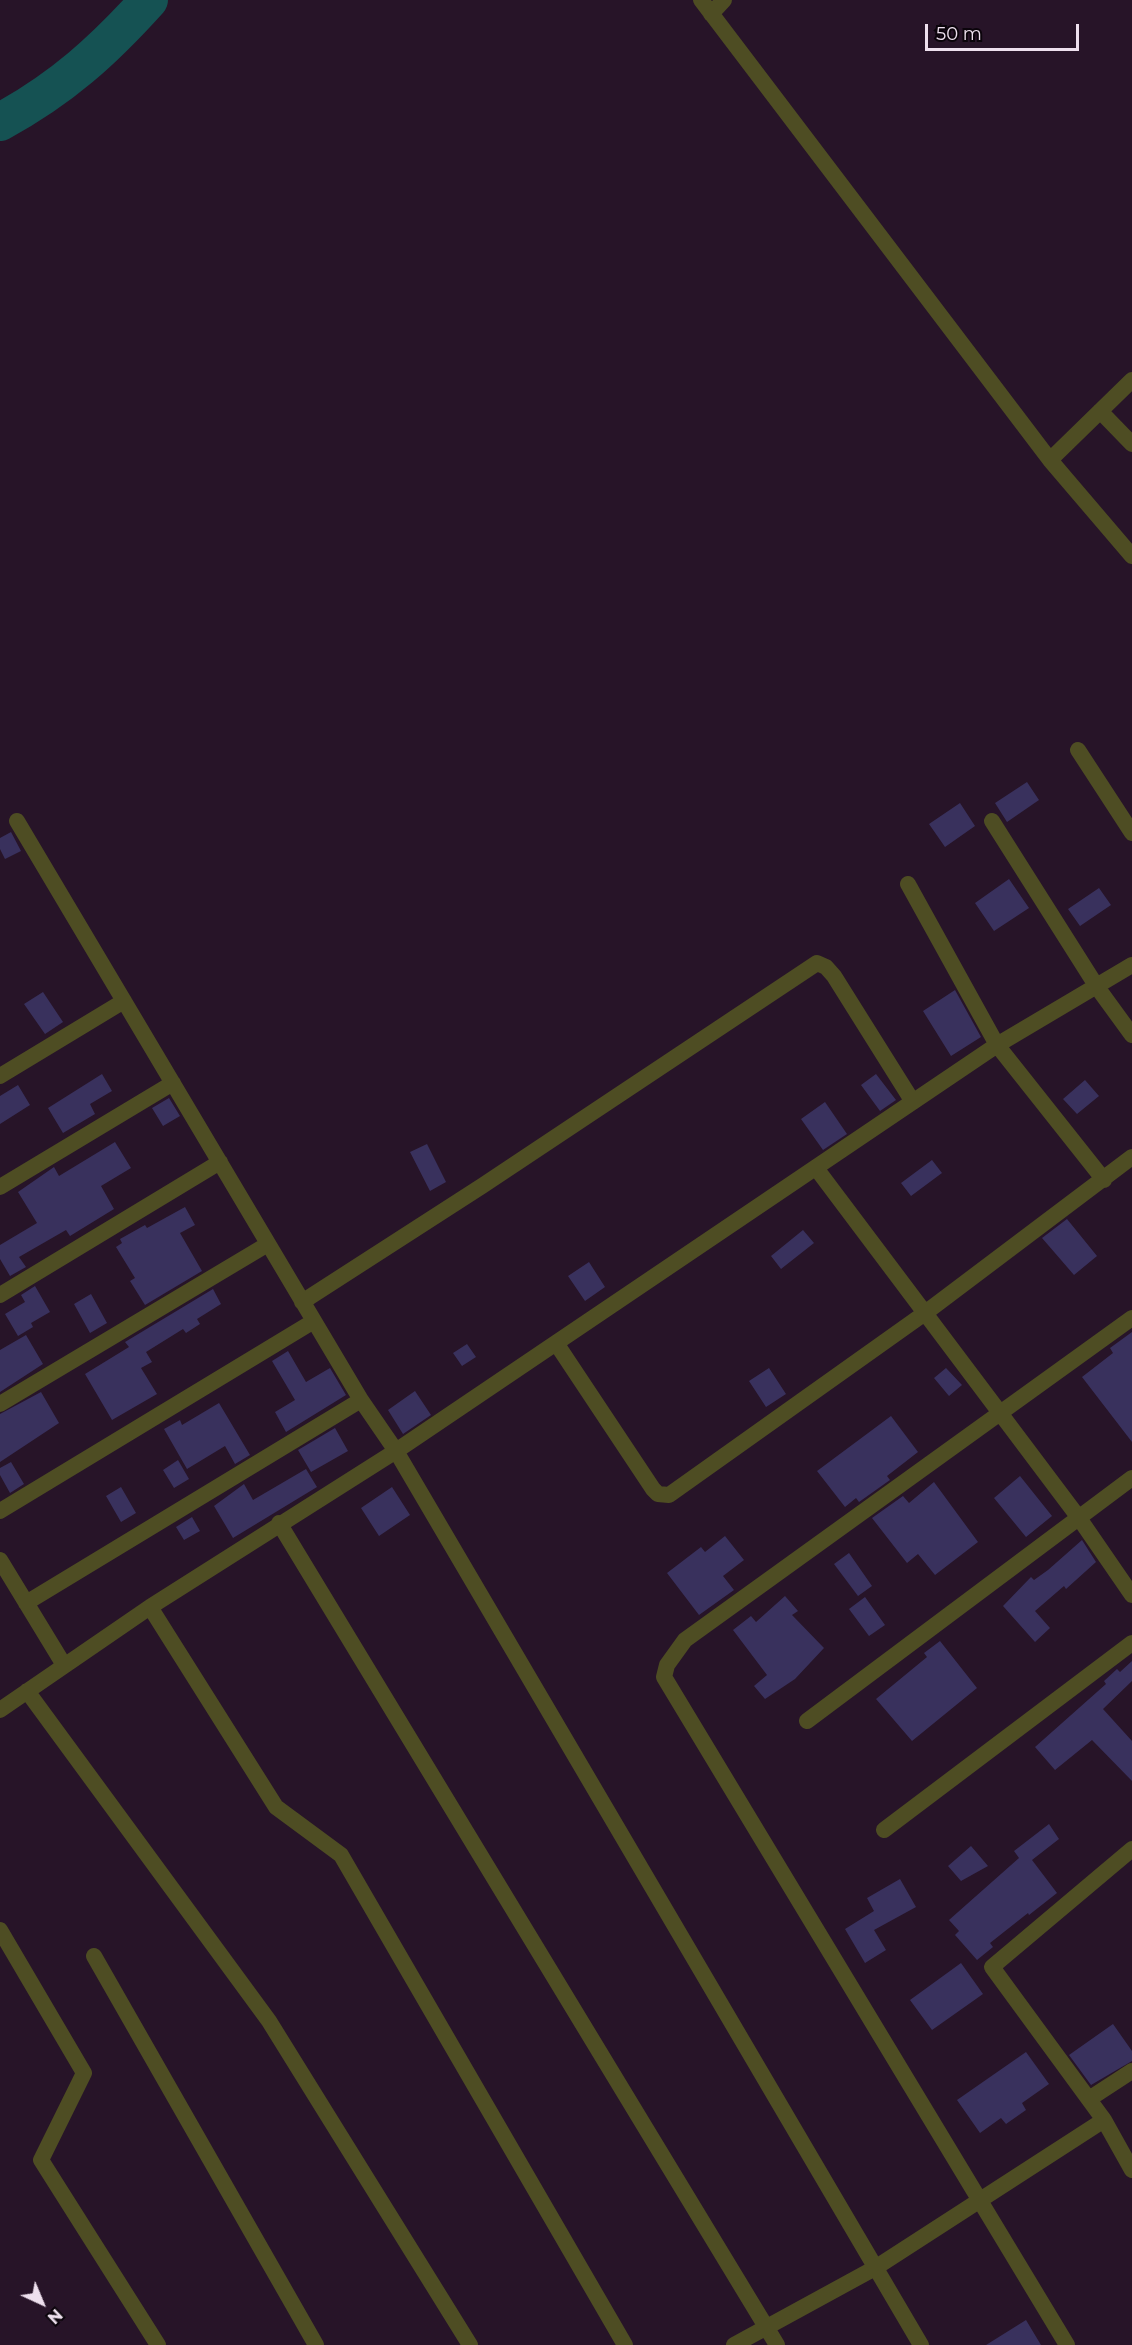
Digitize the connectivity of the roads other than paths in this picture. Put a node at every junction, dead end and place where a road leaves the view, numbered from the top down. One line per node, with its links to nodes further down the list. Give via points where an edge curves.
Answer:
1 (701, 0): 3 (street)
2 (724, 0): 3 (street)
3 (711, 14): 7 (street)
4 (1132, 380): 5 (street)
5 (1100, 411): 6 (street); 7 (street)
6 (1132, 444)
7 (1050, 460): 8 (street)
8 (1132, 556)
9 (1078, 750): 12 (street)
10 (17, 821): 16 (street)
11 (993, 821): 15 (street)
12 (1132, 834)
13 (908, 884): 18 (street)
14 (1132, 964): 15 (street)
15 (1097, 987): 17 (street); 18 (street)
16 (124, 1000): 19 (street); 20 (street)
17 (1132, 1035)
18 (997, 1045): 21 (street); 25 (street)
19 (3, 1069)
20 (173, 1083): 23 (street); 26 (street)
21 (913, 1102): 24 (street); 29 (street, via 834,976 817,963)
22 (1132, 1157): 25 (street)
23 (220, 1162): 27 (street); 28 (street)
24 (816, 1168): 30 (street); 33 (street)
25 (1104, 1180): 30 (street)
26 (0, 1187)
27 (268, 1244): 29 (street); 35 (street)
28 (0, 1295)
29 (302, 1302): 32 (street)
30 (924, 1313): 33 (street, via 664,1496 648,1482); 36 (street)
31 (1132, 1318): 36 (street)
32 (314, 1321): 34 (street); 39 (street)
33 (556, 1343): 37 (street)
34 (361, 1400): 37 (street); 44 (street)
35 (0, 1404)
36 (1000, 1415): 40 (street); 59 (street, via 685,1640 666,1665 664,1677)
37 (396, 1451): 41 (street); 60 (street)
38 (1132, 1478): 40 (street)
39 (0, 1511)
40 (1079, 1518): 43 (street); 50 (street)
41 (279, 1523): 45 (street); 61 (street)
42 (0, 1560): 44 (street)
43 (1132, 1594)
44 (26, 1604): 47 (street)
45 (150, 1607): 47 (street); 65 (street, via 276,1807 341,1855)
46 (1132, 1643): 51 (street)
47 (64, 1665): 48 (street)
48 (27, 1691): 49 (street); 64 (street, via 269,2021)
49 (0, 1710)
50 (807, 1721)
51 (884, 1830)
52 (1132, 1849): 56 (street, via 992,1967)
53 (0, 1930): 62 (street, via 84,2073 41,2160)
54 (94, 1956): 63 (street)
55 (1132, 2071): 56 (street)
56 (1089, 2099): 57 (street)
57 (1104, 2120): 58 (street); 59 (street)
58 (1132, 2170)
59 (979, 2199): 60 (street); 69 (street)
60 (875, 2268): 61 (street); 68 (street)
61 (766, 2327): 66 (street); 67 (street)
62 (158, 2345)
63 (316, 2345)
64 (470, 2345)
65 (624, 2345)
66 (734, 2345)
67 (777, 2345)
68 (921, 2345)
69 (1067, 2345)

